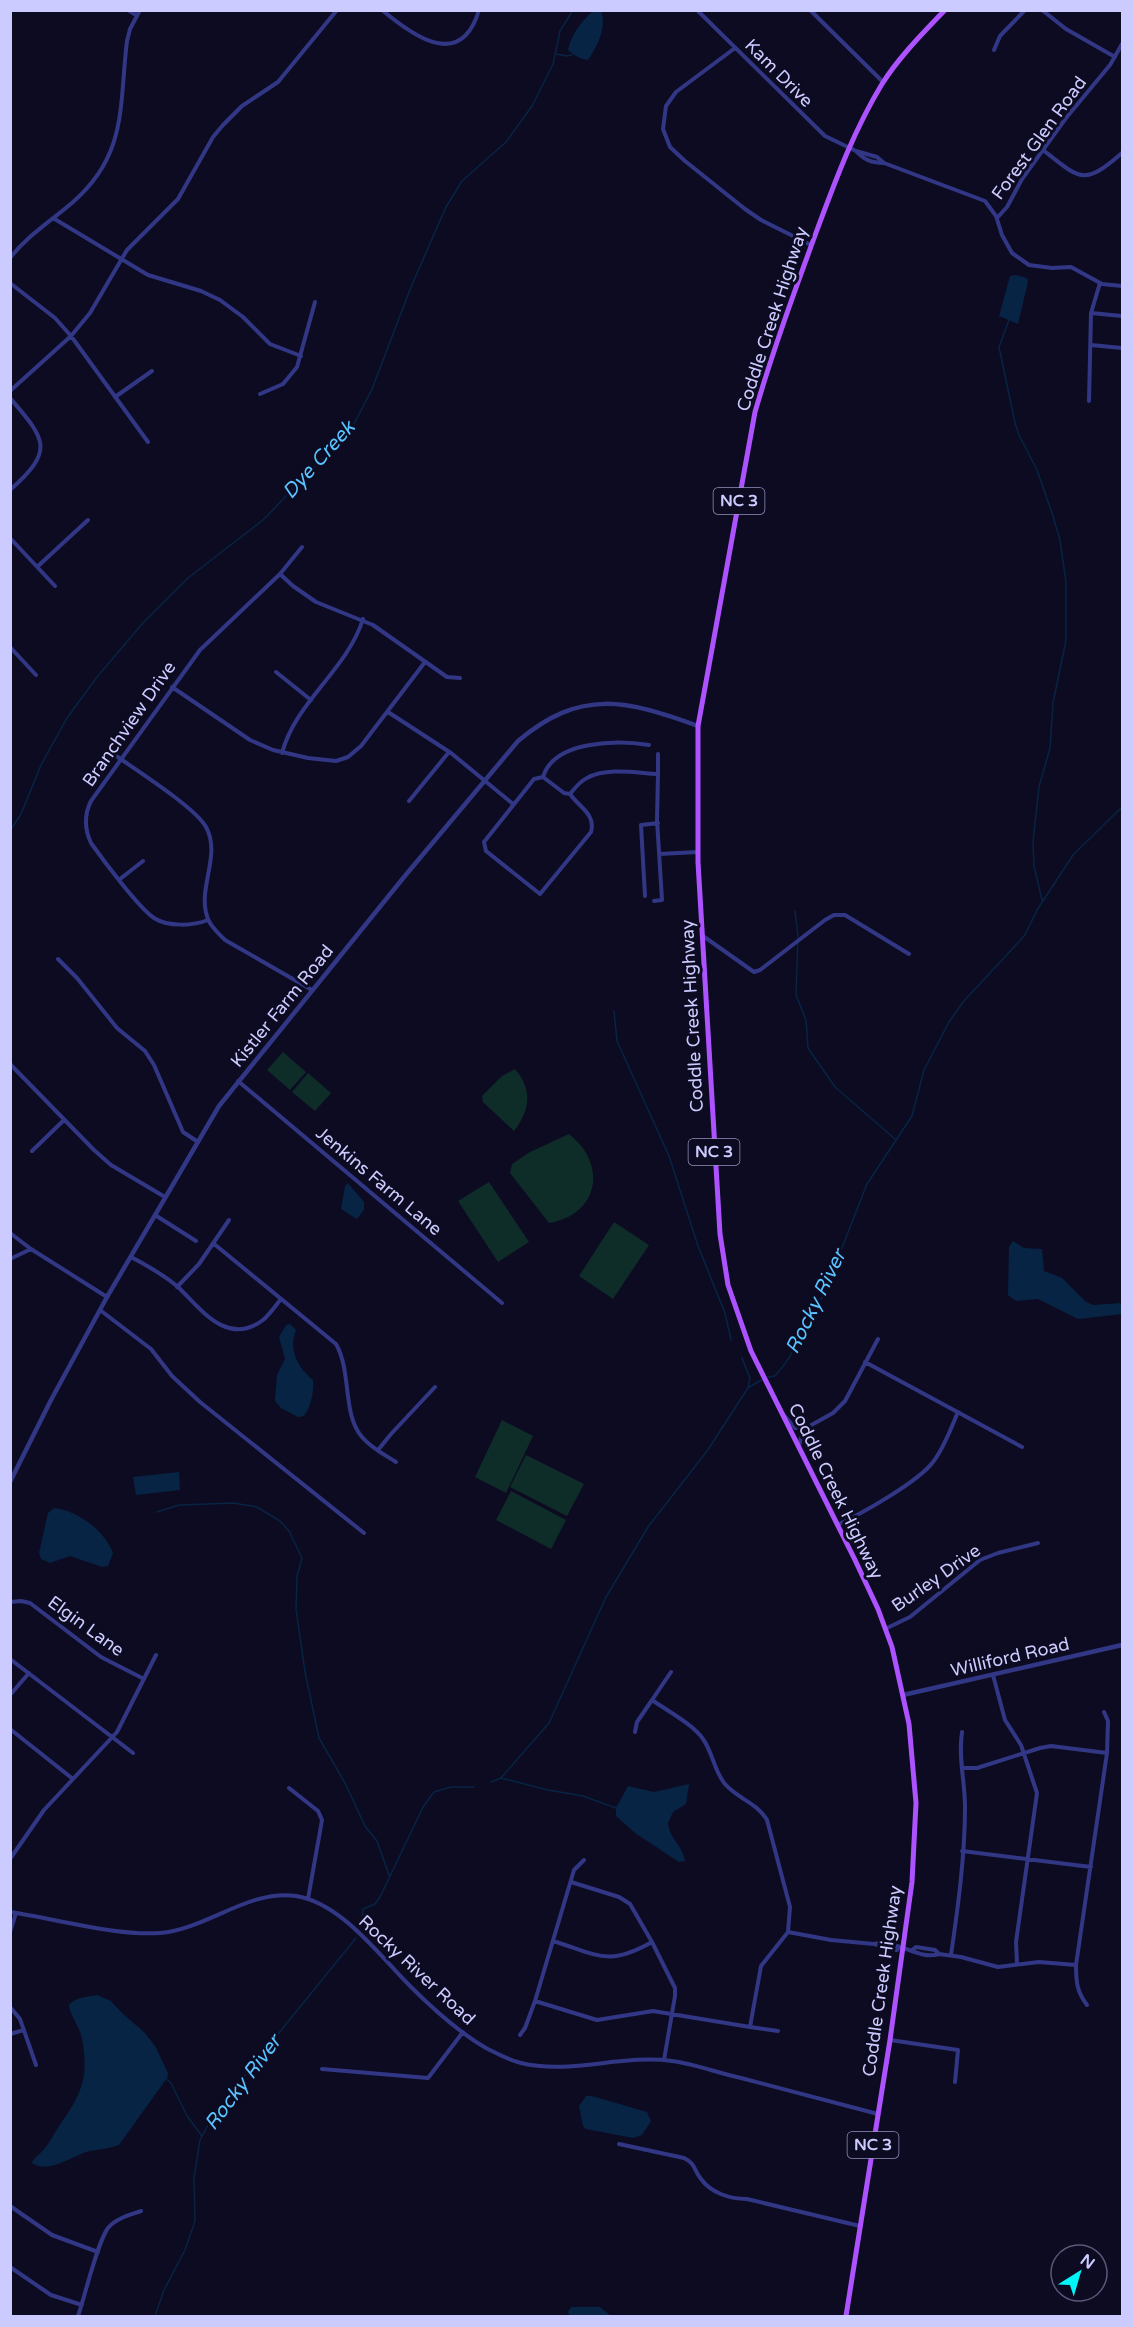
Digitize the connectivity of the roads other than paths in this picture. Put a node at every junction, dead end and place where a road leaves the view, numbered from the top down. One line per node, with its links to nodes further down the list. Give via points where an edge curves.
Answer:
1 (128, 10): 11 (street)
2 (140, 10): 11 (street)
3 (337, 10): 24 (street, via 278,82 242,106 223,125 178,199)
4 (382, 10): 5 (street, via 413,34 438,44 460,39 470,30)
5 (479, 10)
6 (697, 10): 13 (street, Kam Drive)
7 (810, 10): 16 (street)
8 (945, 10): 16 (main road, Coddle Creek Highway / NC 3)
9 (1025, 10): 14 (street, via 995,42)
10 (1042, 10): 15 (street)
11 (136, 15): 20 (street, via 127,40 122,107 114,144 87,188)
12 (1122, 44): 15 (street, Forest Glen Road)
13 (735, 48): 17 (street, Kam Drive, via 809,123); 22 (street, via 676,92 666,106 663,129 670,147 745,209)
14 (994, 50)
15 (1115, 57): 18 (street, Forest Glen Road)
16 (884, 82): 17 (main road, Coddle Creek Highway / NC 3)
17 (848, 147): 21 (street, Kam Drive, via 980,198); 22 (main road, Coddle Creek Highway / NC 3)
18 (1043, 150): 19 (street, via 1069,170 1086,176 1101,171); 21 (street, Forest Glen Road)
19 (1122, 153)
20 (53, 218): 23 (street); 24 (street)
21 (997, 218): 26 (street, via 1006,245 1022,261 1037,267 1071,267)
22 (811, 245): 58 (main road, Coddle Creek Highway / NC 3, via 755,412)
23 (10, 258)
24 (122, 259): 31 (street, via 95,306); 34 (street, via 154,277 220,300 270,344)
25 (10, 283): 31 (street, via 55,318)
26 (1100, 283): 27 (street); 29 (street)
27 (1122, 286)
28 (315, 302): 34 (street)
29 (1091, 314): 30 (street); 32 (street)
30 (1122, 316)
31 (71, 336): 36 (street); 38 (street)
32 (1090, 345): 33 (street); 40 (street)
33 (1122, 348)
34 (301, 356): 37 (street, via 283,384)
35 (152, 371): 38 (street)
36 (10, 391)
37 (260, 394)
38 (115, 397): 41 (street)
39 (10, 398): 42 (street, via 32,424 41,444 36,465)
40 (1089, 401)
41 (148, 442)
42 (10, 490)
43 (88, 520): 46 (street)
44 (10, 538): 46 (street)
45 (302, 547): 47 (street, Branchview Drive)
46 (37, 567): 48 (street)
47 (280, 574): 49 (street, via 316,602); 55 (street, Branchview Drive, via 200,650)
48 (55, 586)
49 (363, 619): 51 (street); 56 (street, via 349,651)
50 (10, 647): 53 (street)
51 (425, 662): 54 (street, via 447,677); 57 (street)
52 (276, 672): 56 (street)
53 (36, 675)
54 (460, 678)
55 (172, 687): 62 (street, via 250,740); 64 (street, Branchview Drive)
56 (311, 700): 62 (street, via 290,729)
57 (388, 712): 60 (street); 62 (street, via 348,757 336,761)
58 (698, 726): 67 (street, Kistler Farm Road, via 634,705 602,704 571,709 534,727); 72 (main road, Coddle Creek Highway / NC 3)
59 (649, 745): 66 (street, via 628,741 590,744 549,764)
60 (449, 752): 67 (street); 69 (street)
61 (112, 753): 64 (street)
62 (282, 753)
63 (658, 754): 65 (street)
64 (121, 760): 75 (street, Branchview Drive, via 91,801 86,821 92,843); 78 (street, via 189,809 206,827 211,851 204,905)
65 (658, 774): 68 (street, via 597,774); 71 (street)
66 (543, 777): 68 (street); 70 (street, via 534,779)
67 (484, 780): 70 (street); 82 (street, Kistler Farm Road)
68 (570, 794): 70 (street, via 591,817 593,827 540,894 484,847 485,838)
69 (409, 801)
70 (513, 804)
71 (658, 824): 73 (street); 76 (street, via 641,825)
72 (698, 852): 73 (street); 79 (main road, Coddle Creek Highway / NC 3)
73 (659, 854): 77 (street, via 662,900)
74 (143, 861): 75 (street)
75 (120, 879): 78 (street, Branchview Drive, via 142,906 162,922 200,924)
76 (645, 896)
77 (654, 901)
78 (208, 920): 82 (street, via 225,940)
79 (702, 936): 80 (street, via 754,972 825,920 845,915); 106 (main road, Coddle Creek Highway / NC 3, via 720,1234 728,1285 751,1351)
80 (909, 954)
81 (58, 959): 86 (street, via 117,1028 145,1051 183,1132)
82 (312, 990): 84 (street, Kistler Farm Road)
83 (10, 1064): 85 (street)
84 (238, 1081): 86 (street, Kistler Farm Road); 100 (street, Jenkins Farm Lane)
85 (64, 1120): 87 (street); 88 (street, via 111,1165)
86 (198, 1142): 88 (street, Kistler Farm Road)
87 (32, 1151)
88 (165, 1197): 89 (street, Kistler Farm Road)
89 (155, 1215): 92 (street); 95 (street, Kistler Farm Road)
90 (229, 1220): 93 (street)
91 (10, 1233): 94 (street)
92 (196, 1241)
93 (213, 1243): 97 (street); 99 (street)
94 (31, 1249): 96 (street); 98 (street)
95 (131, 1257): 97 (street); 98 (street, Kistler Farm Road)
96 (10, 1260)
97 (177, 1287): 99 (street, via 214,1322 232,1329 263,1319)
98 (107, 1297): 101 (street, Kistler Farm Road)
99 (281, 1299): 110 (street, via 336,1344 344,1366 353,1422 363,1438)
100 (502, 1303)
101 (100, 1310): 112 (street, Kistler Farm Road); 114 (street, via 151,1349 200,1402)
102 (878, 1340): 103 (street)
103 (865, 1362): 105 (street); 107 (street, via 840,1407)
104 (435, 1388): 110 (street)
105 (958, 1412): 108 (street); 113 (street, via 934,1461 922,1473 858,1516)
106 (781, 1413): 107 (street, via 795,1428); 109 (main road, Coddle Creek Highway / NC 3)
107 (806, 1428): 109 (street)
108 (1022, 1447)
109 (799, 1449): 113 (main road, Coddle Creek Highway / NC 3)
110 (378, 1450): 111 (street)
111 (396, 1462)
112 (10, 1482)
113 (837, 1525): 117 (main road, Coddle Creek Highway / NC 3)
114 (364, 1533)
115 (1038, 1544): 117 (street, Burley Drive, via 980,1560 910,1617)
116 (10, 1602): 124 (street, Elgin Lane, via 30,1603 100,1657)
117 (885, 1629): 126 (main road, Coddle Creek Highway / NC 3)
118 (1122, 1645): 123 (street, Williford Road)
119 (156, 1655): 124 (street)
120 (10, 1659): 122 (street)
121 (670, 1672): 127 (street)
122 (29, 1673): 125 (street); 132 (street)
123 (993, 1675): 126 (street, Williford Road); 134 (street, via 1005,1719)
124 (144, 1679): 132 (street)
125 (10, 1695)
126 (903, 1695): 151 (main road, Coddle Creek Highway / NC 3, via 916,1803 912,1875)
127 (652, 1700): 130 (street); 148 (street, via 699,1734 725,1784 767,1820 790,1907)
128 (1104, 1712): 135 (street, via 1108,1721)
129 (10, 1729): 137 (street)
130 (635, 1732)
131 (962, 1732): 136 (street)
132 (112, 1737): 133 (street); 137 (street)
133 (133, 1753)
134 (1024, 1753): 135 (street, via 1051,1746); 136 (street, via 977,1768); 140 (street, via 1037,1793)
135 (1107, 1753): 143 (street)
136 (962, 1768): 139 (street)
137 (73, 1779): 141 (street, via 44,1810)
138 (289, 1788): 145 (street, via 318,1811 322,1820)
139 (962, 1851): 140 (street); 152 (street)
140 (1029, 1857): 143 (street); 153 (street, via 1016,1942)
141 (10, 1859)
142 (584, 1860): 144 (street, via 574,1870)
143 (1091, 1867): 154 (street)
144 (571, 1881): 149 (street); 150 (street, via 625,1900)
145 (308, 1899): 146 (street, Rocky River Road, via 274,1896 178,1930 161,1932 105,1928); 162 (street, Rocky River Road, via 343,1920)
146 (13, 1913): 147 (street)
147 (10, 1932)
148 (788, 1932): 151 (street); 159 (street, via 761,1966)
149 (552, 1941): 150 (street, via 609,1958 626,1955); 155 (street)
150 (652, 1941): 158 (street, via 675,1988)
151 (901, 1947): 152 (street); 165 (main road, Coddle Creek Highway / NC 3)
152 (951, 1955): 153 (street, via 998,1967)
153 (1017, 1964): 154 (street, via 1052,1961)
154 (1076, 1965): 156 (street, via 1079,1994)
155 (535, 2001): 158 (street, via 597,2020 640,2012); 164 (street)
156 (1087, 2005)
157 (10, 2007): 160 (street)
158 (671, 2014): 159 (street); 166 (street)
159 (750, 2027): 161 (street)
160 (24, 2030): 163 (street); 167 (street)
161 (778, 2031)
162 (463, 2032): 166 (street, Rocky River Road, via 499,2055 523,2064 570,2066); 168 (street, via 428,2078)
163 (10, 2034)
164 (520, 2035)
165 (890, 2040): 169 (street, via 958,2050); 170 (main road, Coddle Creek Highway / NC 3)
166 (664, 2060): 170 (street, Rocky River Road)
167 (36, 2065)
168 (322, 2069)
169 (955, 2082)
170 (878, 2114): 174 (main road, Coddle Creek Highway / NC 3)
171 (619, 2144): 174 (street, via 684,2158 692,2162 708,2187 737,2199)
172 (10, 2206): 175 (street, via 52,2235)
173 (141, 2211): 175 (street, via 108,2227)
174 (860, 2226): 179 (main road, Coddle Creek Highway / NC 3)
175 (98, 2252): 177 (street)
176 (10, 2267): 177 (street, via 51,2295)
177 (82, 2305): 178 (street)
178 (78, 2316)
179 (846, 2316)

